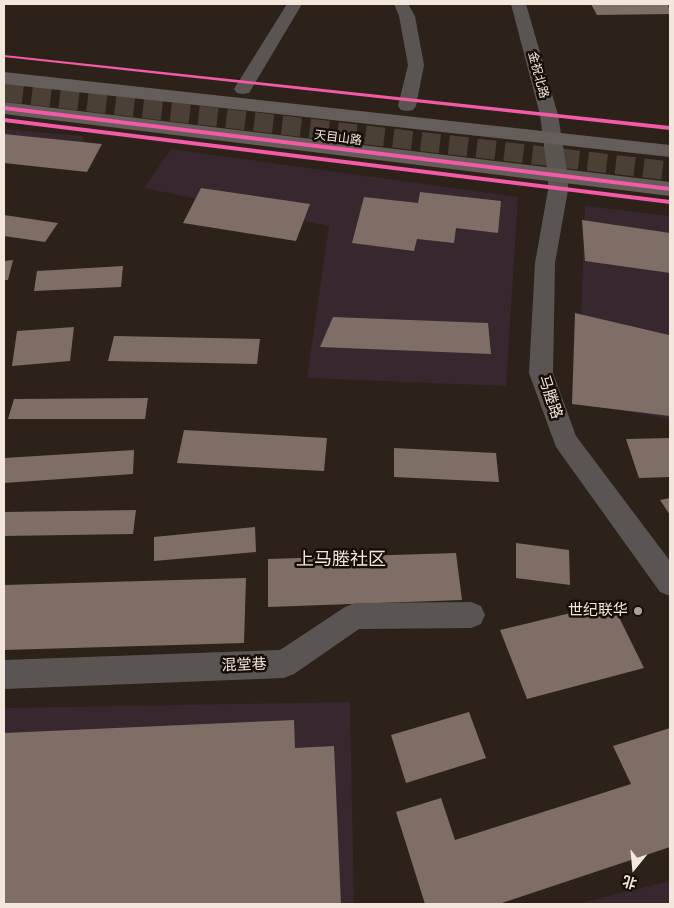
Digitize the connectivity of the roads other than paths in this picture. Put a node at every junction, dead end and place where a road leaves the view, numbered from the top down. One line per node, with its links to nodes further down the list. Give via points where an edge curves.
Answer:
1 (294, 4): 6 (street)
2 (401, 4): 8 (street, via 416,65)
3 (518, 4): 10 (street, 金祝北路)
4 (4, 64): 6 (main road, 天目山路)
5 (4, 78): 10 (main road, 天目山路)
6 (243, 89): 8 (main road, 天目山路)
7 (4, 93): 13 (main road, 天目山路)
8 (406, 106): 10 (main road, 天目山路)
9 (4, 108): 13 (main road, 天目山路)
10 (551, 130): 11 (main road, 天目山路); 12 (main road, 天目山路); 13 (street, 金祝北路)
11 (670, 134)
12 (670, 150)
13 (558, 168): 14 (main road, 天目山路); 15 (main road, 天目山路); 16 (street, 马塍路, via 558,190 545,263 541,373 564,440)
14 (670, 172)
15 (670, 189)
16 (670, 583)
17 (471, 615): 18 (street, 混堂巷, via 355,616 284,664)
18 (4, 675)

